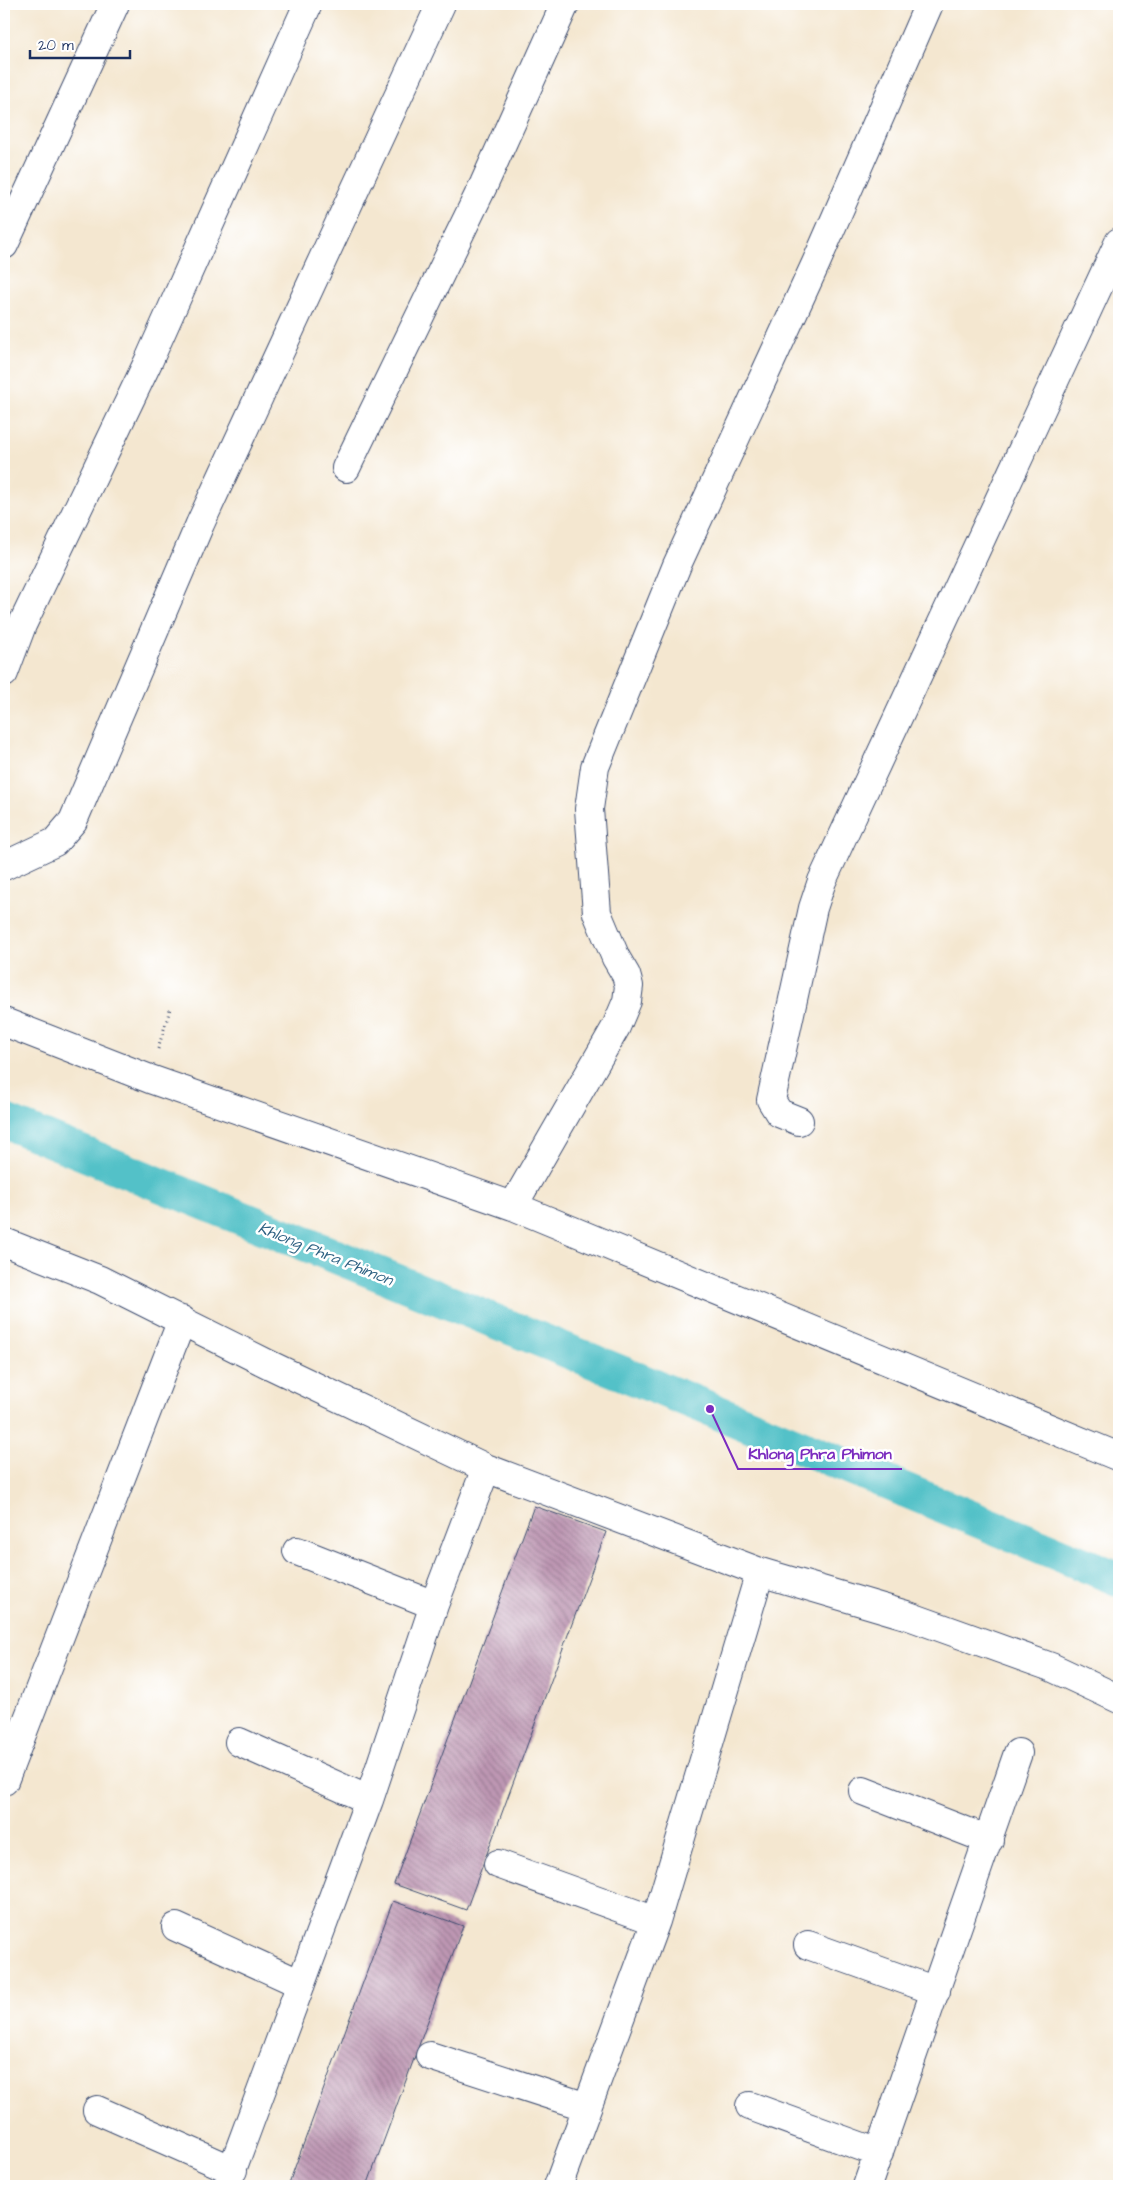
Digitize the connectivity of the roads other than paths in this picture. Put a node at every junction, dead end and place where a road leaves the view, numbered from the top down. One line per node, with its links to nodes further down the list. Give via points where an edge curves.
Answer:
1 (115, 4): 7 (street)
2 (308, 4): 9 (street, via 149,360 22,625)
3 (441, 4): 10 (street, via 200,524 73,821 55,842)
4 (565, 4): 8 (street, via 484,184)
5 (929, 4): 13 (street, via 816,264 677,565 595,767 589,810 597,913 626,975 629,986 627,1001 616,1027)
6 (1119, 242): 12 (street, via 822,881 813,908 771,1100 779,1113)
7 (4, 245)
8 (346, 468)
9 (4, 673)
10 (4, 866)
11 (4, 1022): 13 (street, via 150,1079)
12 (798, 1120)
13 (513, 1206): 16 (street)
14 (4, 1242): 15 (street, via 100,1280)
15 (182, 1320): 17 (street); 24 (street)
16 (1119, 1456)
17 (486, 1468): 19 (street); 20 (street)
18 (297, 1552): 20 (street)
19 (760, 1572): 21 (street, via 906,1615 1051,1667); 29 (street)
20 (434, 1605): 26 (street)
21 (1119, 1699)
22 (239, 1742): 26 (street)
23 (1018, 1753): 27 (street)
24 (4, 1781)
25 (863, 1791): 27 (street)
26 (369, 1800): 32 (street)
27 (989, 1840): 33 (street)
28 (498, 1864): 29 (street)
29 (656, 1920): 36 (street)
30 (176, 1926): 32 (street)
31 (808, 1945): 33 (street)
32 (301, 1984): 39 (street)
33 (936, 1991): 38 (street)
34 (430, 2056): 36 (street)
35 (750, 2106): 38 (street)
36 (587, 2108): 40 (street)
37 (97, 2110): 39 (street)
38 (879, 2153): 41 (street)
39 (229, 2178)
40 (558, 2186)
41 (867, 2186)

